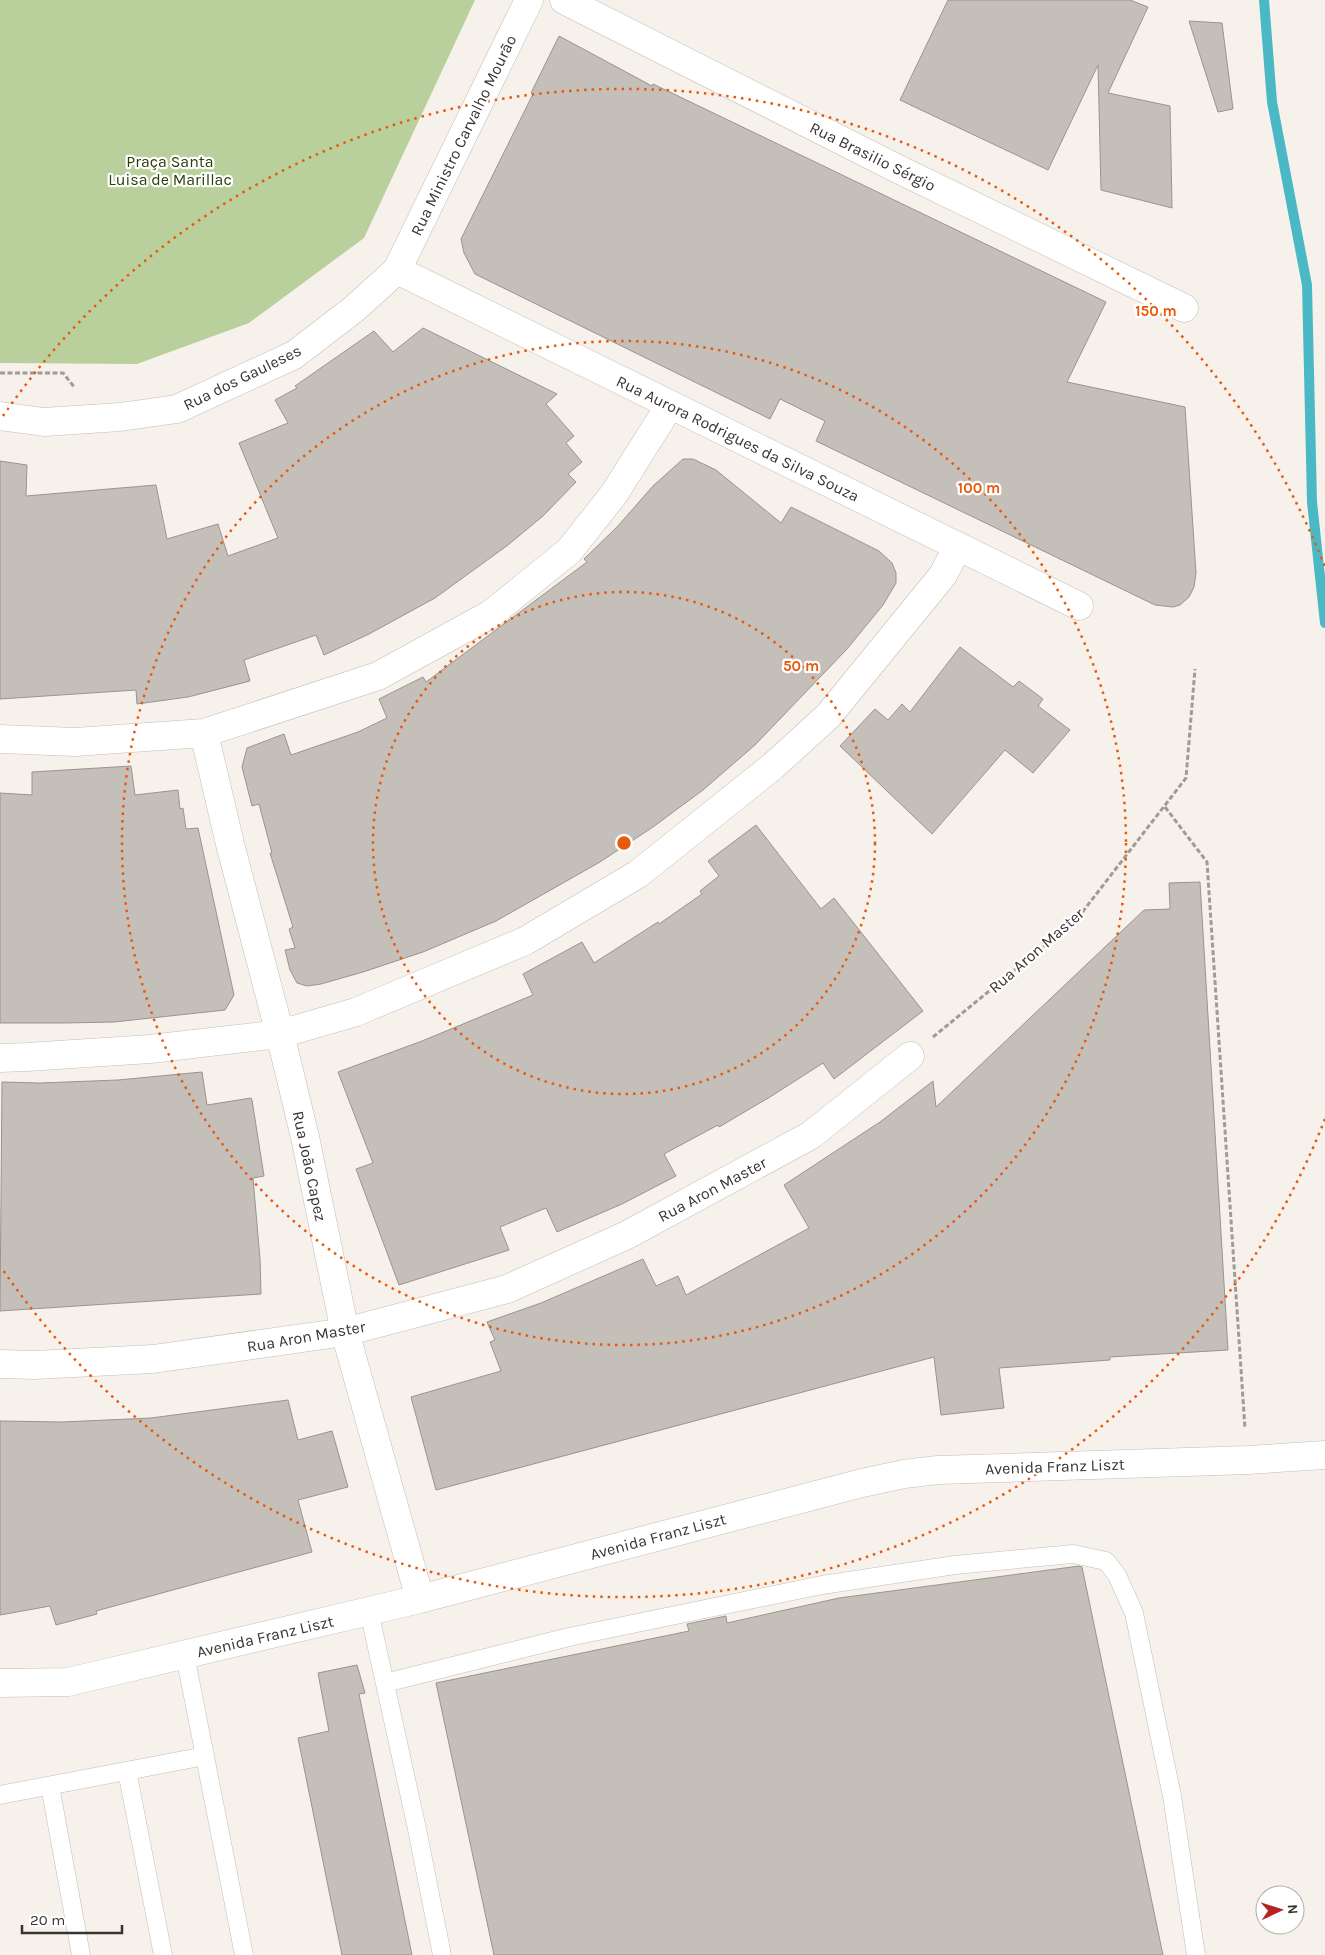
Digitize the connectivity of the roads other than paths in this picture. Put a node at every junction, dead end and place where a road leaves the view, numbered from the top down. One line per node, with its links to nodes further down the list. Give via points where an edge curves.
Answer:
1 (529, 0): 3 (street, Rua Ministro Carvalho Mourão)
2 (564, 0): 4 (street, Rua Brasilio Sérgio)
3 (396, 270): 5 (street, Rua Aurora Rodrigues da Silva Souza); 6 (street, Rua dos Gauleses, via 354,309 294,355 177,409 44,422)
4 (1184, 308)
5 (670, 404): 7 (street, Rua Aurora Rodrigues da Silva Souza); 9 (street, via 614,494 570,551 491,614 378,676)
6 (0, 416)
7 (958, 546): 8 (street, Rua Aurora Rodrigues da Silva Souza); 11 (street, via 943,575 828,716 773,766 638,874 525,941 356,1012)
8 (1079, 606)
9 (204, 732): 10 (street, via 75,742); 11 (street, Rua João Capez)
10 (0, 739)
11 (280, 1034): 13 (street, via 150,1049); 14 (street, Rua João Capez)
12 (910, 1056): 14 (street, Rua Aron Master, via 811,1135 627,1235 507,1289)
13 (0, 1058)
14 (346, 1332): 15 (street, Rua Aron Master, via 153,1360); 17 (street, Rua João Capez)
15 (0, 1364)
16 (1325, 1455): 17 (street, Avenida Franz Liszt, via 904,1474)
17 (420, 1599): 18 (street, Avenida Franz Liszt)
18 (369, 1610): 19 (street, Avenida Franz Liszt); 21 (lane)
19 (185, 1655): 20 (street, Avenida Franz Liszt, via 68,1682); 22 (lane)
20 (0, 1683)
21 (385, 1683): 29 (lane); 30 (lane, via 569,1637 822,1584 1072,1554 1106,1561 1117,1575 1134,1612 1172,1796)
22 (205, 1756): 23 (lane); 28 (lane)
23 (126, 1771): 24 (lane); 27 (lane)
24 (50, 1786): 25 (lane); 26 (lane)
25 (0, 1795)
26 (82, 1955)
27 (163, 1955)
28 (244, 1955)
29 (442, 1955)
30 (1196, 1955)

